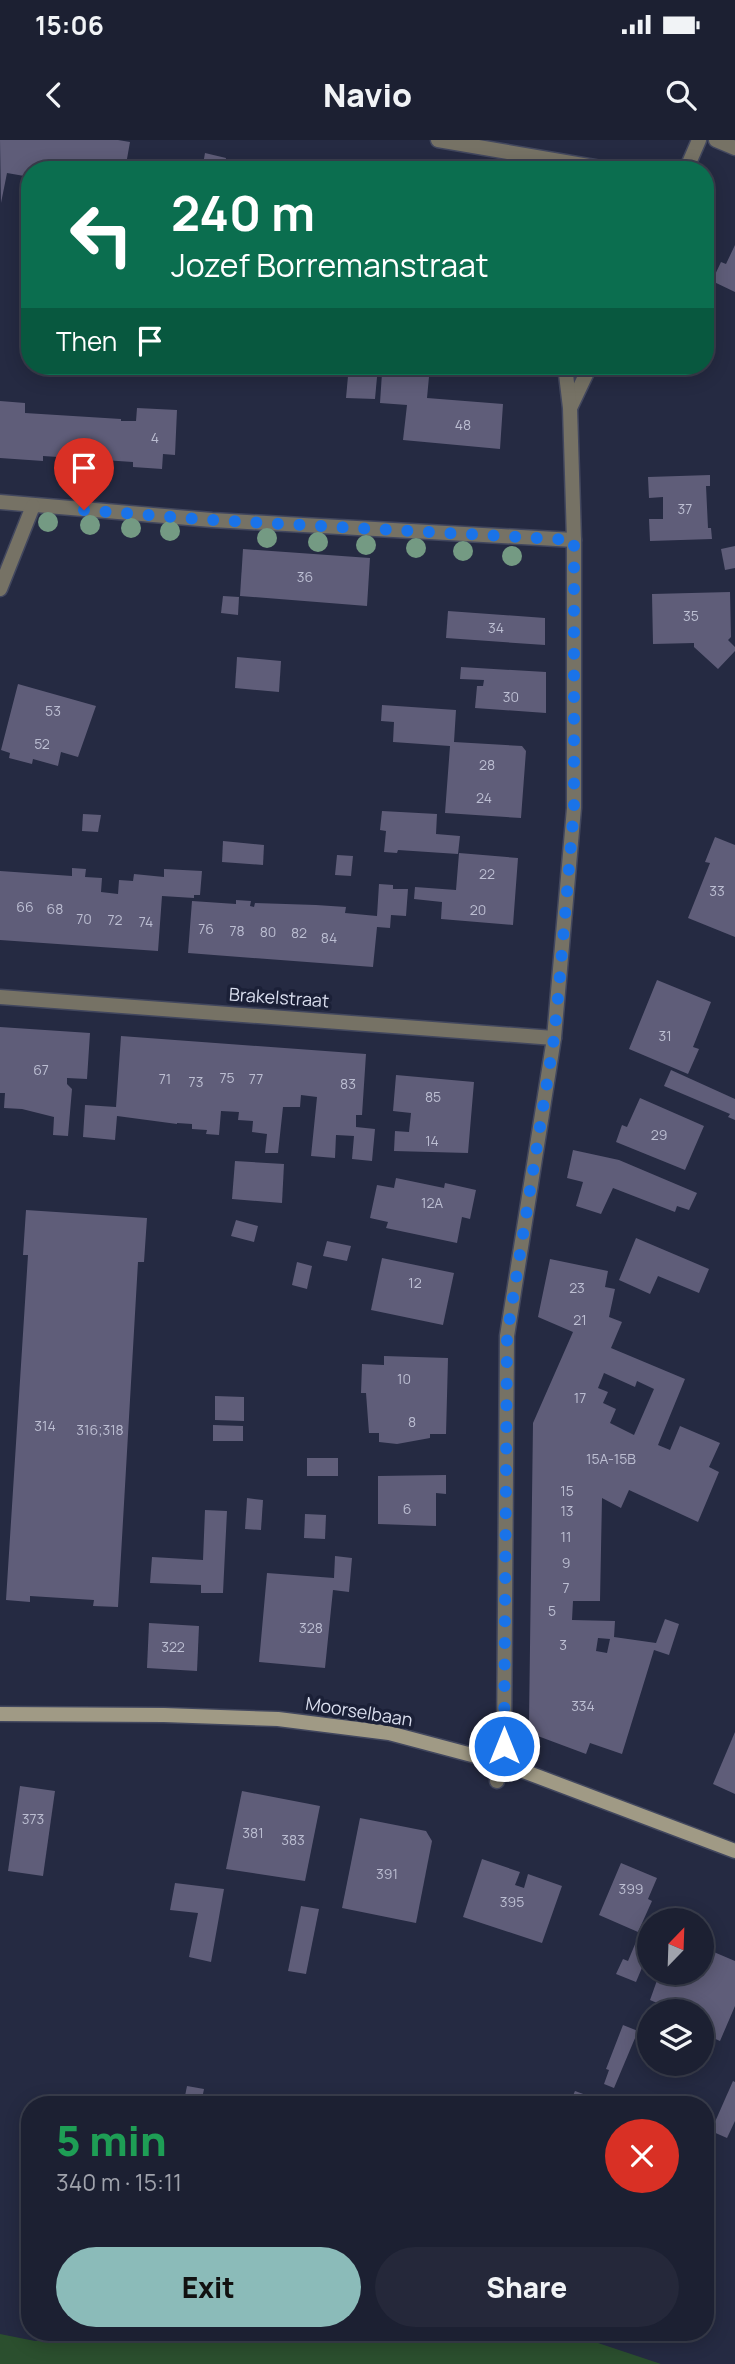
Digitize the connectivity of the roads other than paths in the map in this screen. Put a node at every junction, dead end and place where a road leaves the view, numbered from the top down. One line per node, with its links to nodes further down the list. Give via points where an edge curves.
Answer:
1 (438, 140): 5 (street)
2 (699, 140): 6 (street)
3 (716, 140): 4 (street)
4 (735, 148)
5 (537, 161)
6 (690, 161)
7 (566, 375): 9 (street)
8 (586, 375): 9 (street)
9 (570, 408): 12 (street)
10 (0, 502): 11 (street)
11 (33, 506): 12 (street); 13 (street)
12 (574, 540): 15 (street, via 574,808)
13 (0, 589)
14 (0, 998): 15 (street, Brakelstraat)
15 (554, 1038): 17 (street, via 507,1336)
16 (0, 1714): 17 (main road, Moorselbaan, via 278,1719 389,1733)
17 (502, 1763): 18 (street); 19 (main road, Moorselbaan)
18 (497, 1781)
19 (735, 1851)

